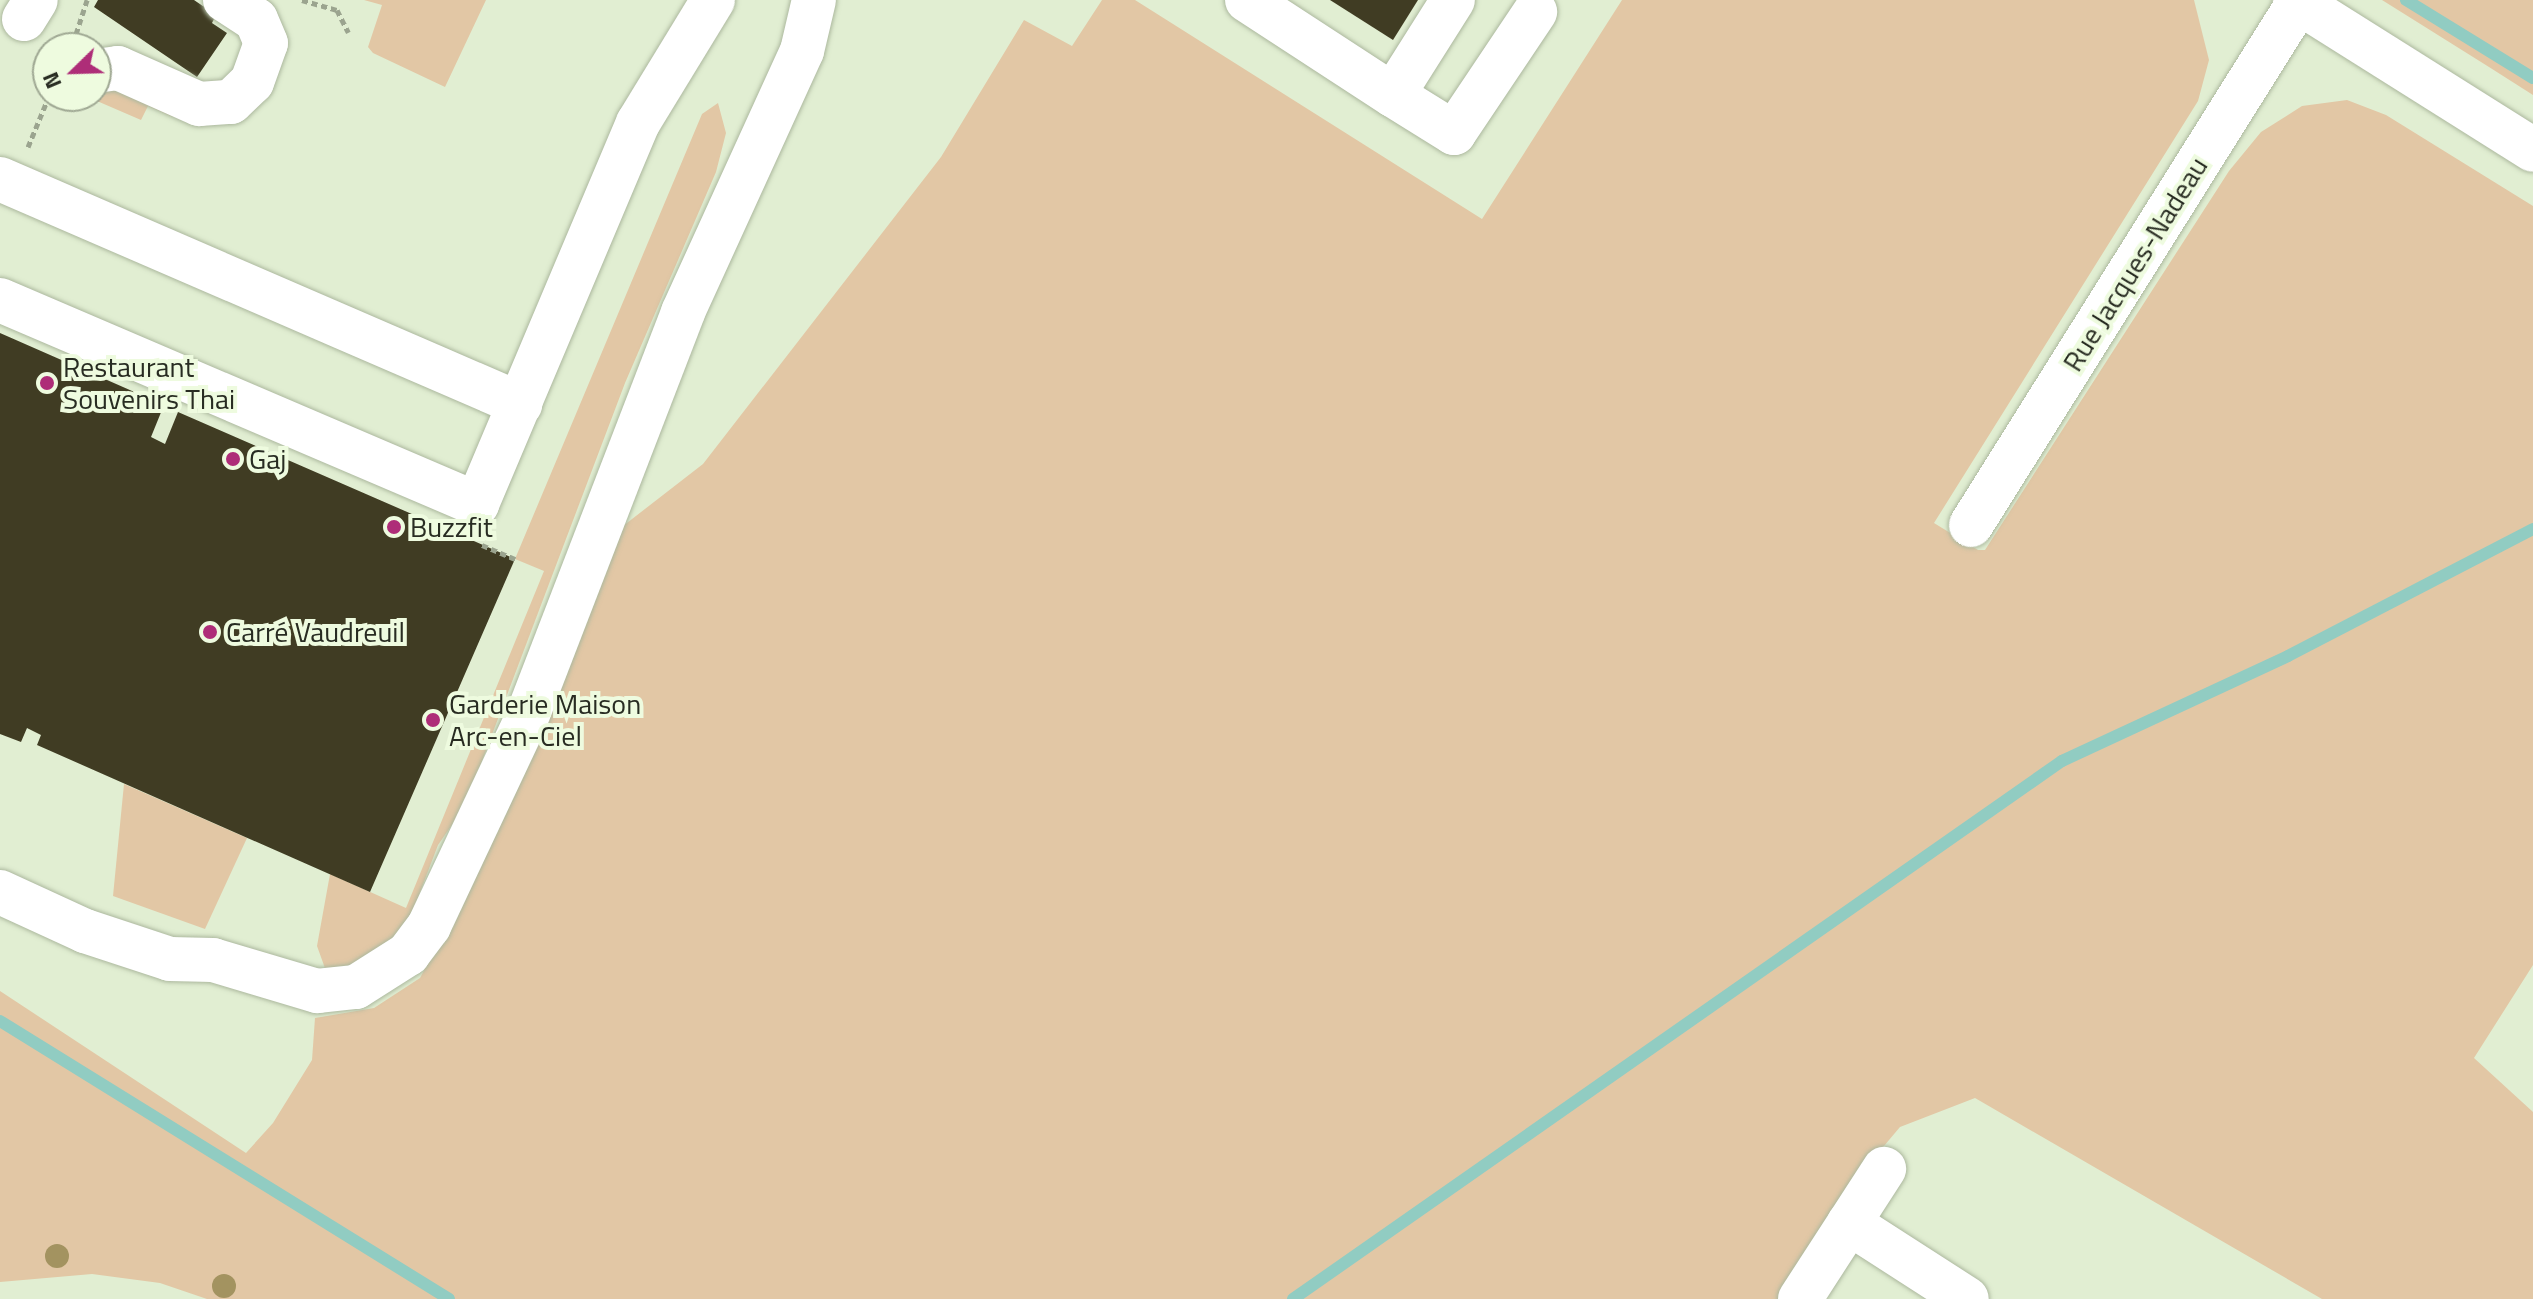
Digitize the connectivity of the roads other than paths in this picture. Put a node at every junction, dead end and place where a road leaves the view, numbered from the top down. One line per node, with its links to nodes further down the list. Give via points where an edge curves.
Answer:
1 (225, 0): 8 (street, via 256,20 266,43 252,82 231,102 199,104)
2 (713, 0): 13 (street, via 638,123)
3 (814, 0): 15 (street, via 797,65 683,312 525,722 429,926 408,954 356,987 317,991 213,960 170,959 85,931)
4 (1247, 0): 9 (street)
5 (1453, 0): 9 (street)
6 (2297, 1): 10 (street); 14 (street, Rue Jacques-Nadeau)
7 (1535, 12): 9 (street, via 1454,133)
8 (112, 70)
9 (1393, 95)
10 (2533, 150)
11 (12, 166): 13 (street)
12 (0, 300): 13 (street, via 477,504)
13 (520, 404)
14 (1971, 525)
15 (0, 892)
16 (1884, 1169): 17 (street)
17 (1849, 1223): 18 (street); 19 (street)
18 (1800, 1299)
19 (1967, 1299)

